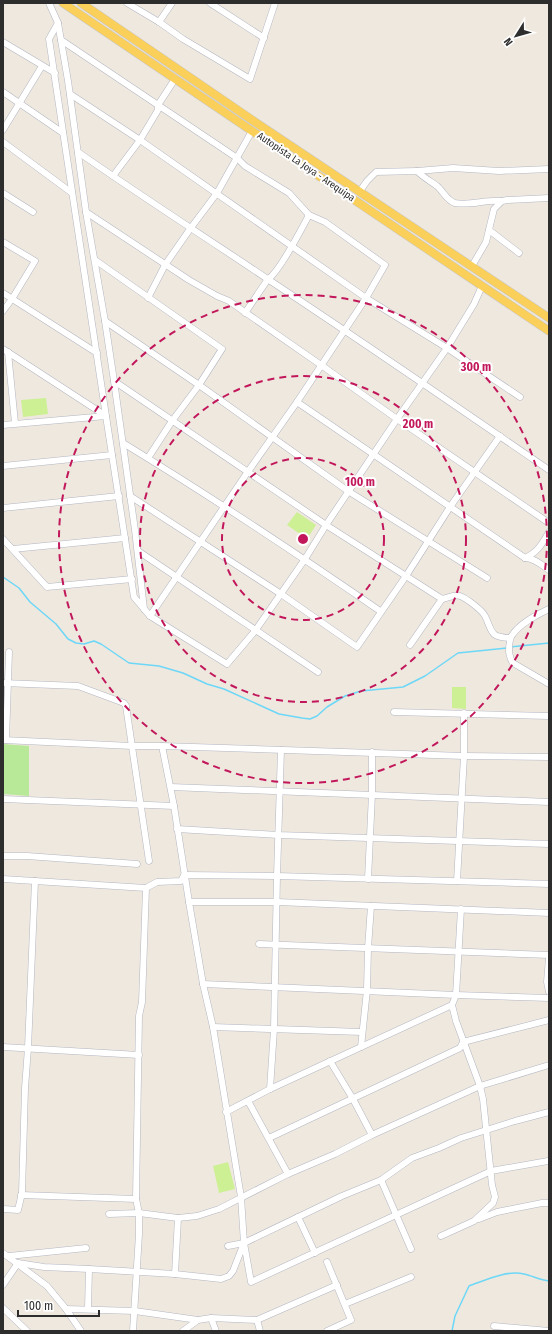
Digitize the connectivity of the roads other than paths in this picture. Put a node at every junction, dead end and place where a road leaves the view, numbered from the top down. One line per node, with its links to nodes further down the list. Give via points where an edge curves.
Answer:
1 (49, 3): 9 (street)
2 (63, 3): 15 (main road, Autopista La Joya - Arequipa)
3 (81, 3): 30 (main road, Autopista La Joya - Arequipa)
4 (128, 3): 8 (street)
5 (172, 3): 8 (street)
6 (210, 3): 10 (street)
7 (274, 3): 10 (street)
8 (159, 22): 10 (street, via 250,79)
9 (58, 23): 11 (street); 14 (street, via 49,39)
10 (264, 38)
11 (61, 40): 17 (street); 19 (street)
12 (3, 42): 13 (street)
13 (42, 66): 14 (street); 18 (street)
14 (54, 73): 22 (street)
15 (175, 79): 19 (street); 21 (main road, Autopista La Joya - Arequipa)
16 (3, 92): 18 (street)
17 (70, 94): 23 (street); 25 (street)
18 (20, 103): 20 (street); 22 (street)
19 (158, 105): 23 (street, via 158,110); 26 (street)
20 (3, 130)
21 (252, 131): 26 (street); 48 (main road, Autopista La Joya - Arequipa)
22 (63, 133): 32 (street)
23 (140, 140): 29 (street); 33 (street)
24 (3, 142): 32 (street)
25 (78, 152): 29 (street); 37 (street)
26 (237, 158): 33 (street); 38 (street, via 245,166 289,194)
27 (549, 169): 28 (street, via 500,171 453,168)
28 (417, 171): 30 (street, via 376,172 367,180); 35 (street, via 456,203)
29 (113, 176): 39 (street)
30 (360, 192): 46 (main road, Autopista La Joya - Arequipa)
31 (3, 193): 36 (street)
32 (72, 193): 61 (street)
33 (217, 193): 39 (street); 42 (street)
34 (549, 198): 35 (street)
35 (502, 201): 40 (street, via 494,209)
36 (33, 212)
37 (86, 212): 44 (street); 45 (street)
38 (309, 215): 42 (street); 51 (street, via 324,222 385,265)
39 (190, 229): 45 (street); 47 (street)
40 (489, 230): 43 (street); 46 (street, via 486,242)
41 (3, 242): 52 (street, via 35,261)
42 (291, 246): 47 (street, via 272,277); 51 (street)
43 (519, 253)
44 (95, 260): 50 (street); 56 (street)
45 (165, 265): 50 (street); 54 (street, via 229,301)
46 (472, 266): 55 (main road, Autopista La Joya - Arequipa)
47 (268, 279): 54 (street); 57 (street)
48 (482, 286): 58 (main road, Autopista La Joya - Arequipa); 59 (street)
49 (3, 293): 52 (street)
50 (148, 298): 65 (street, via 222,350)
51 (366, 298): 57 (street); 59 (street)
52 (12, 299): 53 (street); 61 (street)
53 (3, 311)
54 (245, 313): 62 (street)
55 (549, 318)
56 (105, 321): 63 (street); 65 (street)
57 (344, 331): 62 (street); 64 (street)
58 (549, 331)
59 (447, 348): 64 (street); 66 (street)
60 (5, 351): 68 (street); 71 (street)
61 (97, 353): 68 (street)
62 (321, 364): 67 (street); 69 (street)
63 (114, 381): 70 (street); 75 (street)
64 (422, 383): 69 (street); 73 (street)
65 (200, 385): 70 (street); 74 (street)
66 (520, 397)
67 (297, 402): 74 (street); 77 (street)
68 (106, 416): 71 (street); 76 (street)
69 (397, 419): 77 (street); 81 (street)
70 (172, 421): 78 (street); 82 (street)
71 (15, 424): 72 (street)
72 (3, 425)
73 (500, 436): 80 (street); 81 (street)
74 (272, 437): 82 (street); 83 (street)
75 (123, 443): 78 (street); 85 (street)
76 (112, 455): 79 (street); 84 (street)
77 (373, 455): 83 (street); 87 (street)
78 (148, 458): 86 (street)
79 (3, 466)
80 (549, 470)
81 (474, 472): 87 (street); 89 (street)
82 (247, 473): 86 (street); 90 (street)
83 (348, 491): 90 (street); 94 (street)
84 (119, 496): 88 (street); 92 (street)
85 (130, 496): 95 (street); 97 (street)
86 (225, 506): 95 (street); 99 (street)
87 (450, 507): 94 (street); 98 (street)
88 (3, 508)
89 (549, 523)
90 (326, 525): 99 (street); 101 (street)
91 (549, 532): 98 (street, via 537,551)
92 (125, 538): 96 (street); 104 (street)
93 (3, 539): 96 (street)
94 (427, 541): 101 (street); 103 (street)
95 (201, 542): 102 (street); 105 (street)
96 (13, 549): 104 (street, via 47,587)
97 (138, 551): 102 (street); 107 (street)
98 (525, 558): 100 (street, via 534,560)
99 (305, 559): 105 (street); 109 (street)
100 (549, 570)
101 (406, 576): 106 (street); 109 (street)
102 (177, 577): 110 (street); 111 (street)
103 (487, 578)
104 (132, 579): 107 (street, via 134,597)
105 (281, 594): 109 (street, via 357,647); 111 (street)
106 (442, 599): 112 (street, via 455,595 467,599 485,615 492,632 500,638); 113 (street)
107 (144, 609): 110 (street)
108 (549, 609): 112 (street, via 537,615)
109 (380, 611)
110 (150, 616): 111 (street, via 227,664)
111 (255, 631): 115 (street)
112 (510, 638): 117 (street, via 510,660)
113 (410, 645)
114 (9, 652): 116 (street, via 8,679)
115 (318, 672)
116 (5, 683): 121 (street); 122 (street, via 78,686 124,703)
117 (549, 684)
118 (394, 712): 119 (street)
119 (464, 714): 120 (street); 126 (street)
120 (549, 716)
121 (4, 740): 122 (street)
122 (132, 746): 123 (street); 134 (street)
123 (162, 746): 124 (street); 128 (street)
124 (281, 750): 125 (street); 129 (street)
125 (372, 752): 126 (street); 130 (street)
126 (464, 756): 127 (street); 131 (street)
127 (549, 758)
128 (171, 787): 129 (street); 135 (street)
129 (280, 792): 130 (street); 137 (street)
130 (372, 794): 131 (street); 138 (street)
131 (462, 798): 133 (street); 139 (street)
132 (3, 799): 134 (street)
133 (549, 802)
134 (140, 804): 135 (street); 142 (street)
135 (174, 806): 136 (street)
136 (177, 829): 137 (street); 144 (street)
137 (278, 835): 138 (street); 145 (street)
138 (369, 838): 139 (street); 147 (street)
139 (458, 842): 140 (street); 149 (street)
140 (549, 844)
141 (3, 856): 143 (street)
142 (149, 861)
143 (137, 864)
144 (184, 875): 145 (street); 151 (street, via 181,881 157,882); 152 (street)
145 (277, 876): 147 (street); 153 (street)
146 (3, 879): 148 (street)
147 (368, 879): 149 (street)
148 (35, 881): 151 (street); 175 (street)
149 (457, 882): 150 (street)
150 (549, 884)
151 (146, 888): 177 (street)
152 (189, 902): 153 (street); 162 (street)
153 (277, 902): 154 (street); 158 (street)
154 (371, 906): 155 (street); 159 (street)
155 (461, 909): 156 (street); 160 (street)
156 (549, 913)
157 (258, 944): 158 (street)
158 (276, 944): 159 (street); 163 (street)
159 (368, 948): 160 (street); 164 (street)
160 (459, 951): 161 (street); 166 (street)
161 (549, 956): 165 (street)
162 (203, 984): 163 (street); 170 (street)
163 (274, 987): 164 (street); 171 (street)
164 (367, 990): 166 (street); 172 (street)
165 (549, 992)
166 (456, 995): 167 (street); 168 (street)
167 (549, 998)
168 (452, 1005): 173 (street); 176 (street)
169 (549, 1020): 173 (street)
170 (213, 1027): 171 (street); 184 (street)
171 (274, 1029): 172 (street); 181 (street)
172 (362, 1032): 176 (street)
173 (463, 1042): 180 (street); 182 (street, via 460,1048)
174 (3, 1047): 175 (street)
175 (28, 1048): 177 (street); 193 (street)
176 (361, 1048): 178 (street)
177 (139, 1055): 195 (street)
178 (330, 1061): 181 (street); 182 (street)
179 (549, 1065): 180 (street)
180 (480, 1086): 186 (street); 187 (street)
181 (270, 1089): 183 (street)
182 (353, 1099): 187 (street); 188 (street)
183 (248, 1101): 184 (street); 188 (street)
184 (226, 1112): 194 (street)
185 (549, 1112): 186 (street)
186 (486, 1130): 190 (street); 192 (street, via 412,1158)
187 (372, 1135): 191 (street)
188 (270, 1138): 191 (street)
189 (548, 1161): 190 (street)
190 (491, 1171): 200 (street); 203 (street, via 495,1197 493,1203)
191 (288, 1174): 194 (street)
192 (381, 1180): 200 (street); 201 (street)
193 (21, 1195): 195 (street); 197 (street, via 18,1210)
194 (241, 1197): 202 (street, via 219,1209 197,1216); 205 (street)
195 (136, 1199): 198 (street)
196 (549, 1203): 203 (street, via 497,1212)
197 (3, 1209)
198 (139, 1213): 199 (street); 202 (street); 215 (street)
199 (109, 1214)
200 (395, 1215): 208 (street); 210 (street)
201 (298, 1217): 205 (street); 210 (street)
202 (178, 1218): 216 (street)
203 (474, 1221): 204 (street)
204 (441, 1236)
205 (244, 1243): 206 (street); 210 (street, via 251,1282); 216 (street, via 229,1276 221,1279)
206 (228, 1246)
207 (86, 1248): 211 (street)
208 (411, 1249)
209 (3, 1253): 211 (street)
210 (315, 1253)
211 (9, 1256): 213 (street)
212 (327, 1262): 219 (street)
213 (18, 1263): 214 (street, via 44,1267); 218 (street); 223 (street, via 41,1281)
214 (89, 1268): 215 (street); 222 (street)
215 (137, 1272): 216 (street); 224 (street)
216 (175, 1274)
217 (411, 1276): 220 (street)
218 (3, 1285)
219 (337, 1285): 220 (street); 227 (street)
220 (345, 1304): 236 (street, via 351,1320)
221 (3, 1308): 230 (street)
222 (88, 1308): 223 (street); 224 (street)
223 (66, 1309): 231 (street)
224 (135, 1311): 226 (street); 232 (street)
225 (211, 1318): 226 (street); 227 (street); 234 (street)
226 (198, 1320): 233 (street)
227 (257, 1320): 235 (street)
228 (494, 1326): 229 (street)
229 (532, 1330): 237 (street)
230 (27, 1331)
231 (81, 1331)
232 (133, 1331)
233 (183, 1331)
234 (216, 1331)
235 (260, 1331)
236 (327, 1331)
237 (549, 1331)

